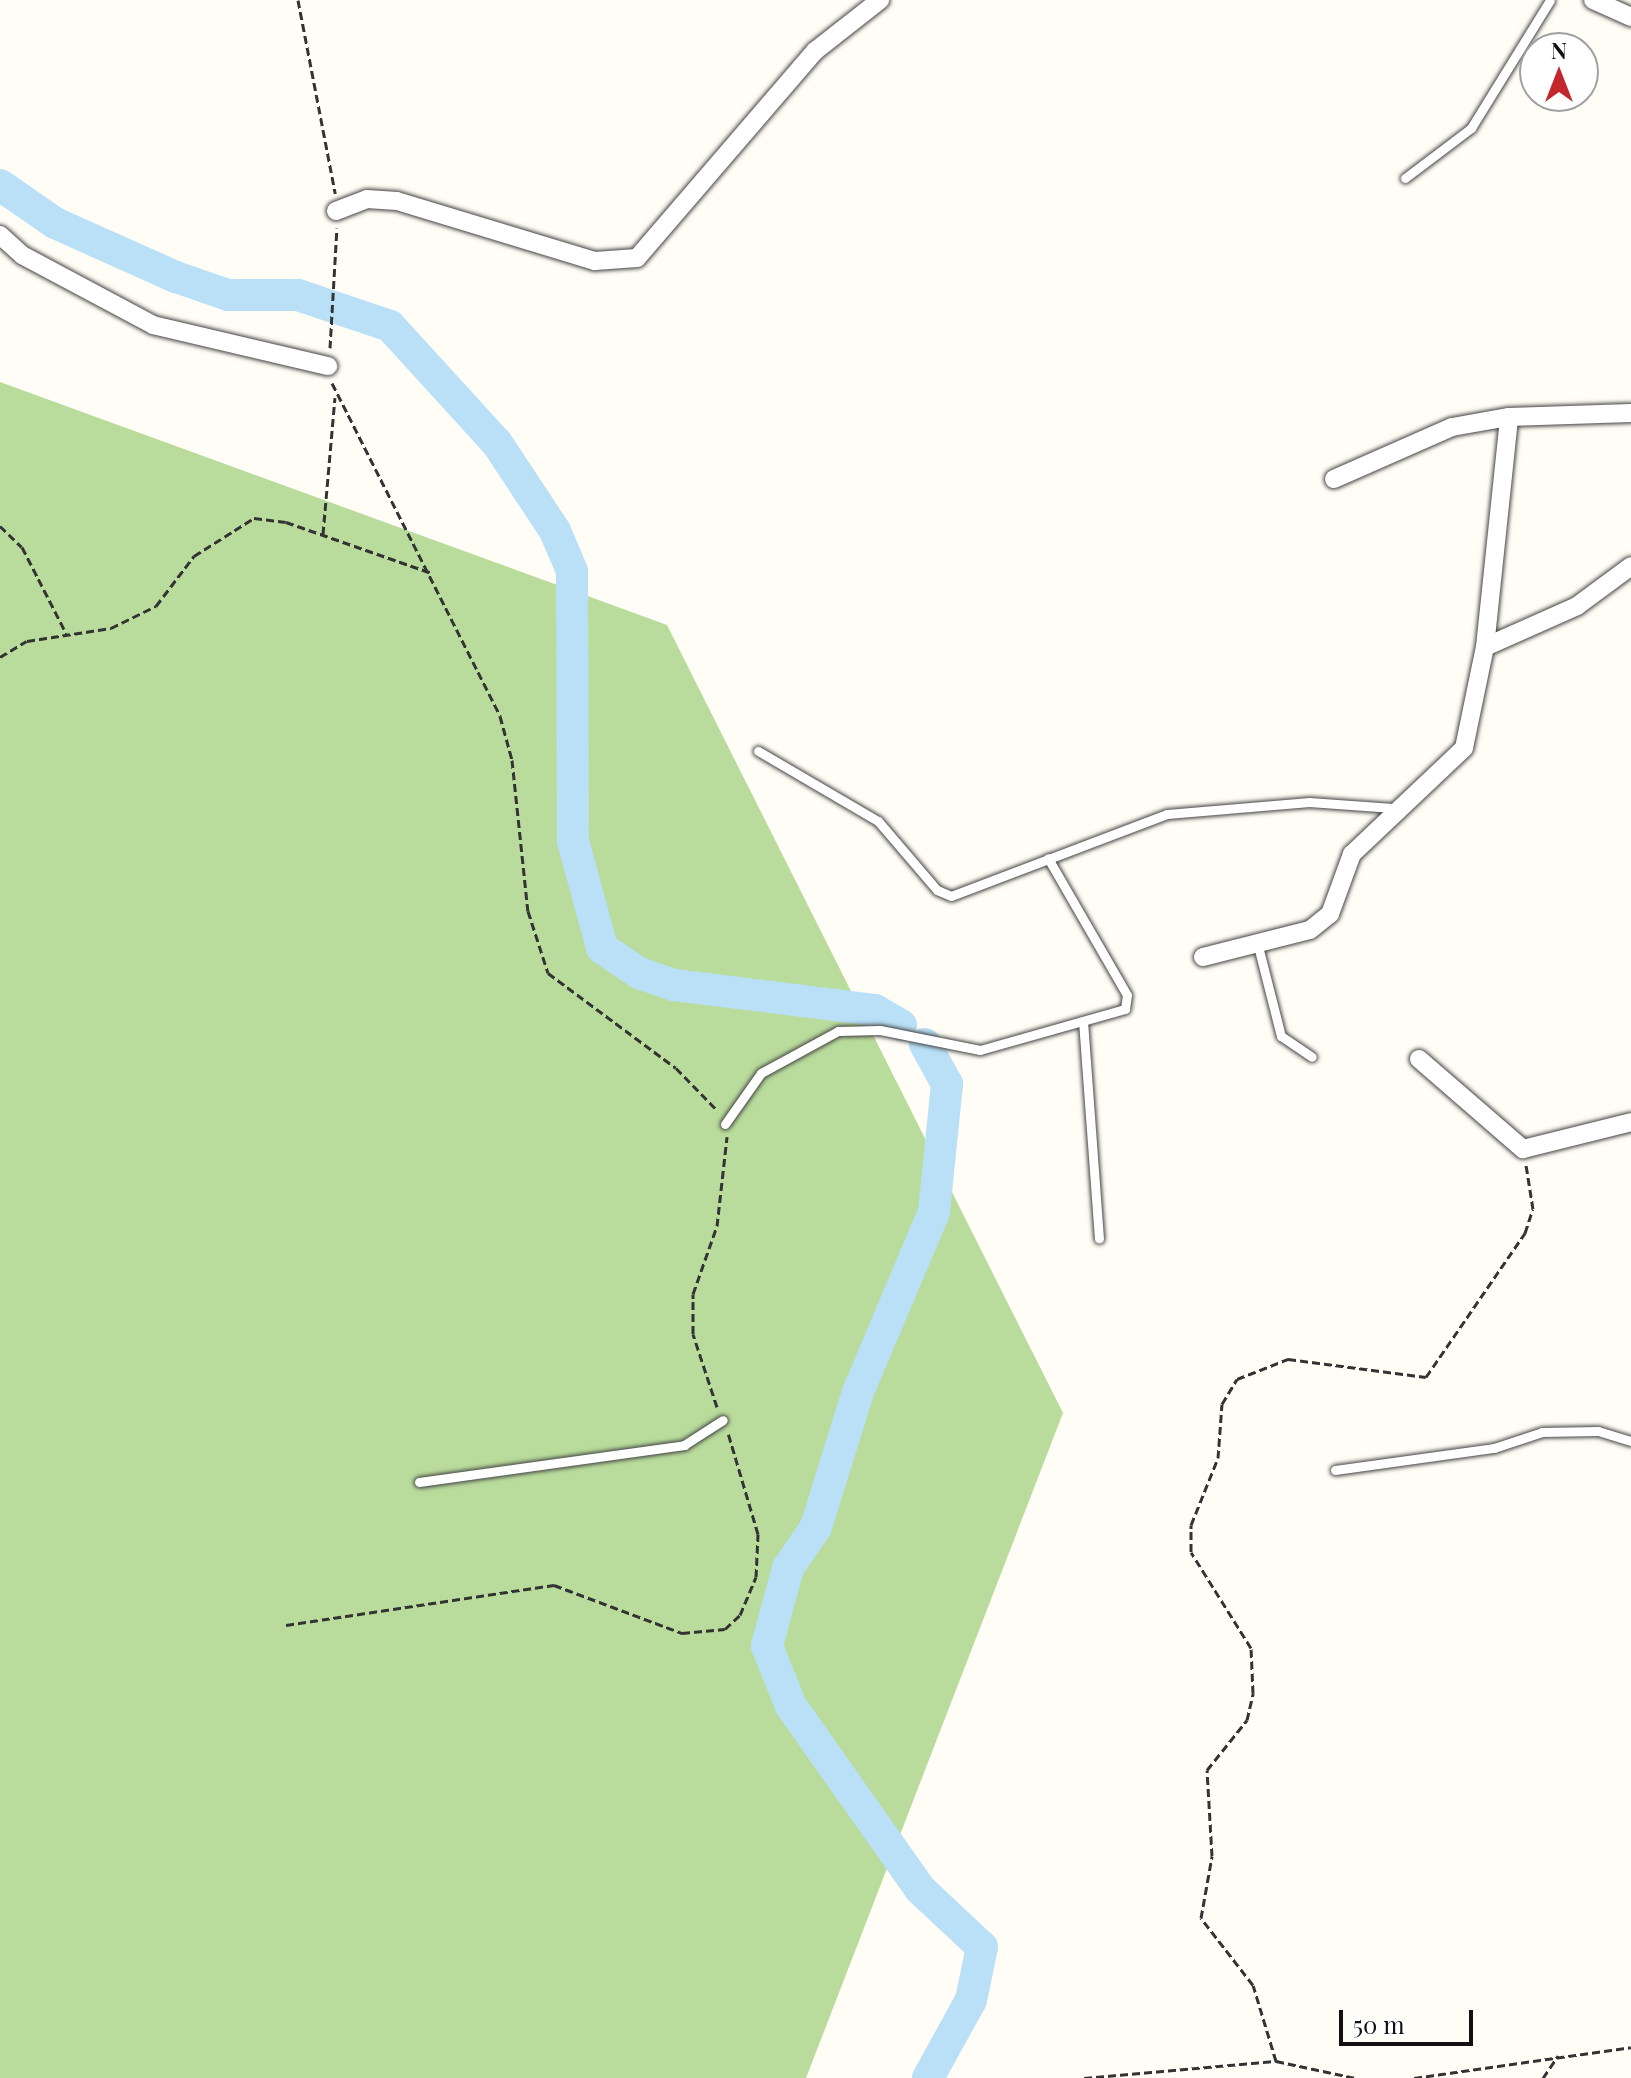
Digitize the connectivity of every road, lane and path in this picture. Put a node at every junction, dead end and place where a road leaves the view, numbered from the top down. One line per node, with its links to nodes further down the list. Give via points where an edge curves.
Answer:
1 (298, 0): 7 (path)
2 (880, 0): 7 (street, via 815,51 637,258 595,261 397,201 367,199)
3 (1550, 0): 6 (lane, via 1471,128)
4 (1593, 0): 5 (street)
5 (1631, 17)
6 (1405, 178)
7 (336, 211): 9 (path, via 338,259)
8 (0, 235): 9 (street, via 153,325)
9 (328, 366): 10 (path)
10 (335, 398): 15 (path); 17 (path)
11 (1631, 413): 12 (street)
12 (1509, 417): 13 (street, via 1452,427); 19 (street)
13 (1334, 479)
14 (0, 526): 18 (path, via 22,547)
15 (323, 535): 17 (path); 18 (path, via 254,518 194,556 156,606 111,628)
16 (1631, 566): 19 (street, via 1577,606)
17 (432, 574): 30 (path, via 500,716 512,760 528,911 548,973 676,1068)
18 (66, 633): 20 (path, via 27,641)
19 (1485, 647): 22 (street, via 1464,748)
20 (0, 657)
21 (758, 751): 23 (lane, via 878,821 937,890 951,896)
22 (1393, 808): 23 (lane, via 1309,802 1167,814); 24 (street, via 1352,854 1330,914 1287,941)
23 (1048, 858): 26 (lane, via 1129,1000 1125,1009)
24 (1258, 946): 25 (street); 27 (lane, via 1281,1036)
25 (1203, 957)
26 (1083, 1021): 30 (lane, via 980,1050 880,1030 838,1031 761,1073); 32 (lane)
27 (1312, 1057)
28 (1419, 1059): 31 (street)
29 (1631, 1122): 31 (street)
30 (725, 1124): 33 (path, via 727,1181 693,1294 693,1334)
31 (1523, 1149): 40 (path, via 1533,1193 1525,1233 1426,1377 1288,1359 1237,1379 1222,1404 1218,1458 1191,1525 1191,1552 1251,1648 1254,1682 1247,1720 1207,1770 1212,1856 1201,1918 1253,1985)
32 (1099, 1238)
33 (723, 1420): 36 (lane, via 684,1445); 37 (path, via 758,1534 756,1577 725,1629 682,1633 554,1585)
34 (1631, 1441): 35 (lane, via 1598,1431 1542,1432 1494,1448)
35 (1335, 1470)
36 (419, 1482)
37 (286, 1625)
38 (1631, 2047): 39 (path)
39 (1558, 2056): 43 (path); 44 (path)
40 (1276, 2061): 41 (path); 42 (path)
41 (1084, 2078)
42 (1355, 2078)
43 (1414, 2078)
44 (1543, 2078)

